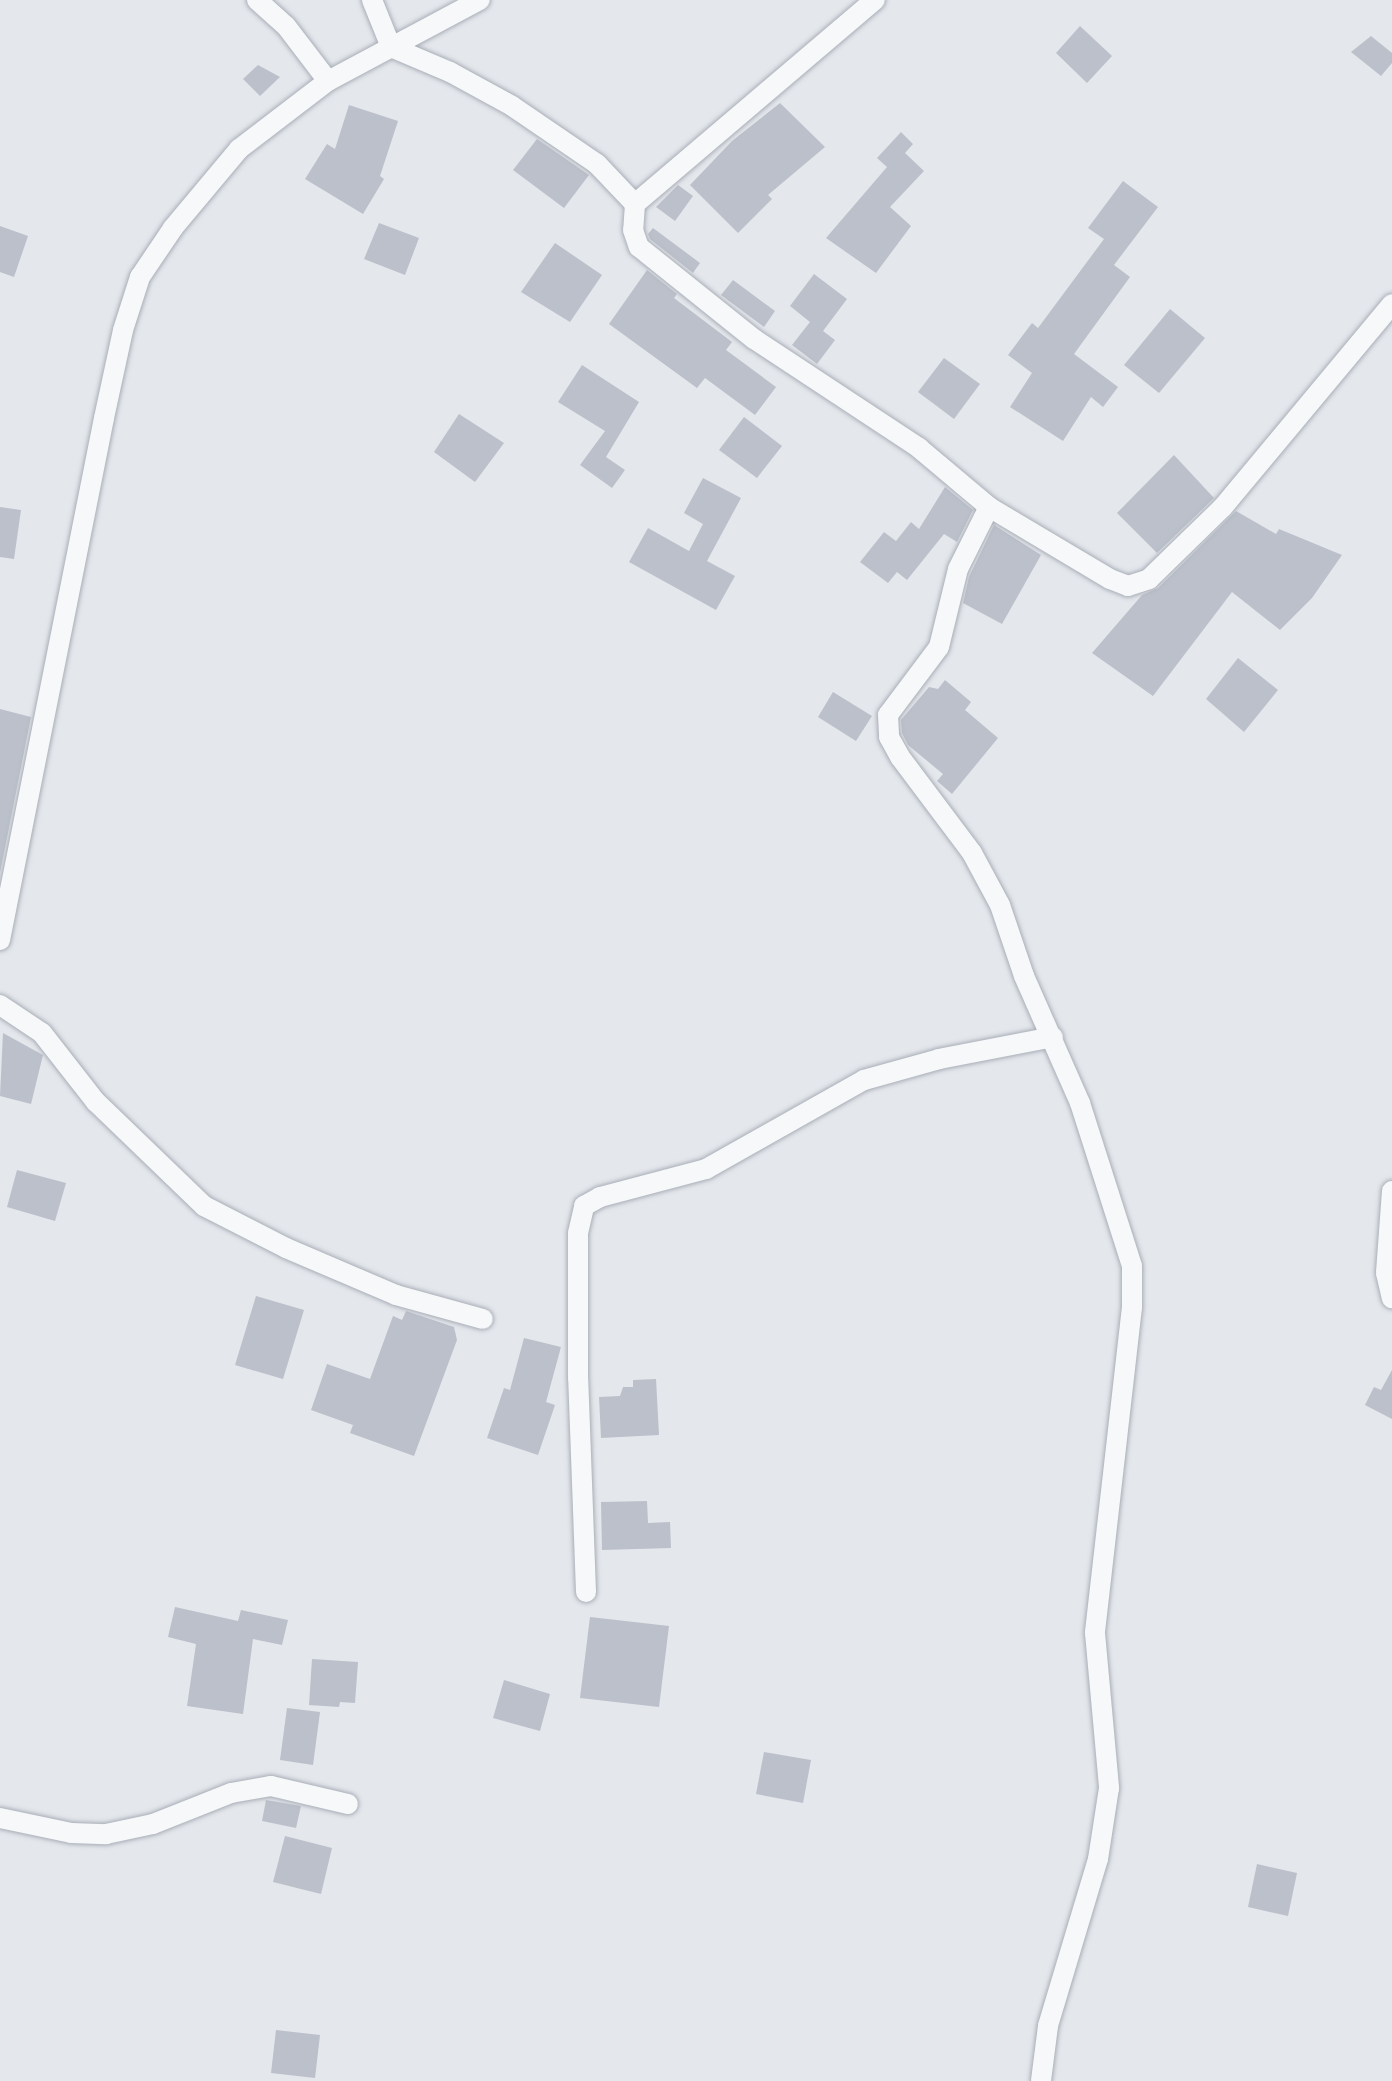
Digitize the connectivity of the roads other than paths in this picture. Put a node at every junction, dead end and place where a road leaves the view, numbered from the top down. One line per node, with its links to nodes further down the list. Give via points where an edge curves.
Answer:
1 (257, 0): 6 (street, via 286,26)
2 (372, 0): 5 (street)
3 (480, 0): 5 (street)
4 (875, 0): 7 (street)
5 (391, 47): 6 (street); 7 (street, via 512,106 597,164)
6 (328, 81): 10 (street, via 239,149 140,277 104,418)
7 (635, 204): 9 (street, via 633,230 639,247 754,339 919,448)
8 (1392, 304): 9 (street, via 1223,507 1149,579 1128,586 1110,579)
9 (989, 507): 12 (street, via 958,569 939,647 888,715 889,737 972,853 1000,905 1024,976)
10 (0, 940)
11 (0, 1005): 15 (street, via 42,1033 96,1102 204,1206 396,1295)
12 (1053, 1037): 16 (street, via 864,1080 706,1169 584,1206 578,1233 578,1378); 19 (street, via 1080,1103 1132,1266 1132,1307 1095,1633 1109,1788 1098,1859 1048,2026)
13 (1392, 1191): 14 (street, via 1386,1273)
14 (1392, 1298)
15 (483, 1319)
16 (586, 1592)
17 (348, 1804): 18 (street, via 271,1786 231,1793 153,1824 106,1834 71,1833)
18 (0, 1818)
19 (1041, 2081)

